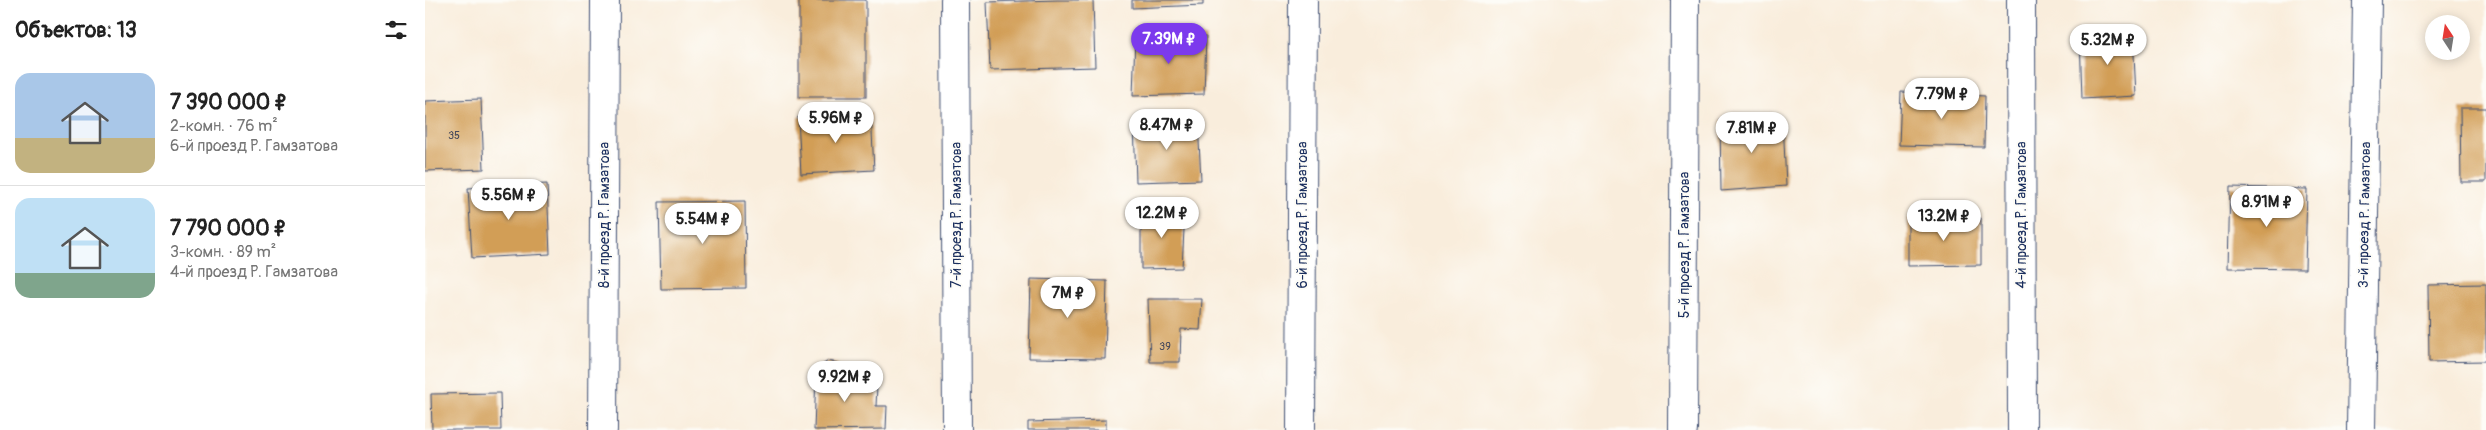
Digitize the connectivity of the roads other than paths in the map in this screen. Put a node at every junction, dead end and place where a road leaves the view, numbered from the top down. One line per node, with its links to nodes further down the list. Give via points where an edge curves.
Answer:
1 (605, 0): 7 (street, 8-й проезд Р. Гамзатова)
2 (955, 0): 8 (street, 7-й проезд Р. Гамзатова)
3 (1303, 0): 9 (street, 6-й проезд Р. Гамзатова)
4 (1685, 0): 10 (street, 5-й проезд Р. Гамзатова)
5 (2021, 0): 11 (street, 4-й проезд Р. Гамзатова)
6 (2367, 0): 12 (street, 3-й проезд Р. Гамзатова)
7 (603, 430)
8 (957, 430)
9 (1301, 430)
10 (1683, 430)
11 (2022, 430)
12 (2361, 430)

